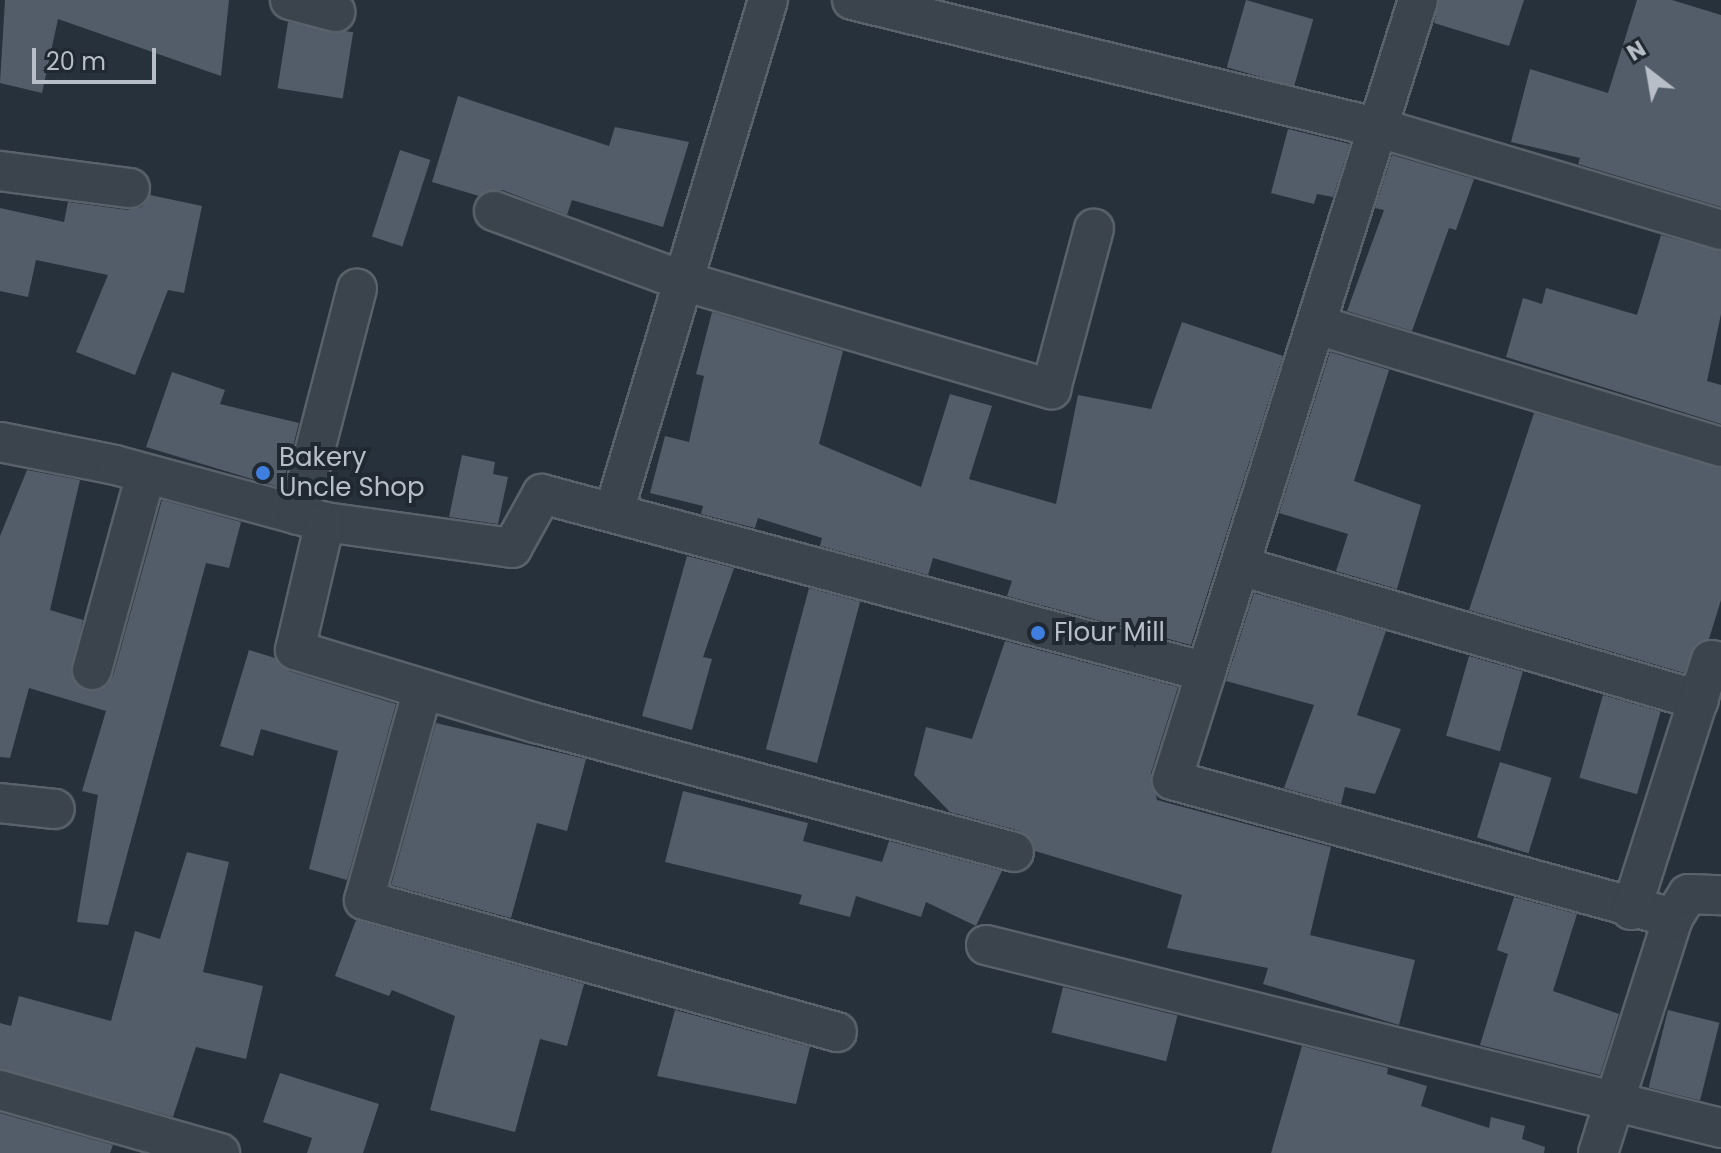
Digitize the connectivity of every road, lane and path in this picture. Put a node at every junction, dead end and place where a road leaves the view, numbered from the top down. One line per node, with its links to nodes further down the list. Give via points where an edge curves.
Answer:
1 (290, 0): 5 (street)
2 (768, 0): 12 (street)
3 (852, 0): 6 (street)
4 (1418, 0): 6 (street)
5 (335, 12)
6 (1379, 128): 11 (street); 14 (street)
7 (0, 171): 8 (street)
8 (130, 188)
9 (494, 211): 12 (street)
10 (1094, 229): 12 (street, via 1051,389)
11 (1721, 230)
12 (683, 281): 18 (street)
13 (357, 289): 19 (street)
14 (1317, 325): 16 (street); 20 (street)
15 (0, 442): 17 (street)
16 (1721, 447)
17 (146, 474): 19 (street); 22 (street)
18 (614, 511): 19 (street, via 542,494 512,548); 23 (street)
19 (312, 518): 24 (street, via 295,650)
20 (1240, 566): 23 (street); 25 (street)
21 (1721, 662): 25 (street, via 1711,660)
22 (92, 670)
23 (1206, 672): 30 (street, via 1172,780)
24 (423, 689): 28 (street); 33 (street, via 364,900)
25 (1699, 700): 30 (street)
26 (0, 803): 27 (street)
27 (55, 809)
28 (1014, 852)
29 (1721, 895): 31 (street, via 1688,894)
30 (1631, 910): 31 (street)
31 (1673, 918): 35 (street)
32 (986, 945): 35 (street)
33 (837, 1032)
34 (0, 1090): 37 (street)
35 (1611, 1103): 36 (street); 38 (street)
36 (1721, 1128)
37 (220, 1153)
38 (1598, 1153)

